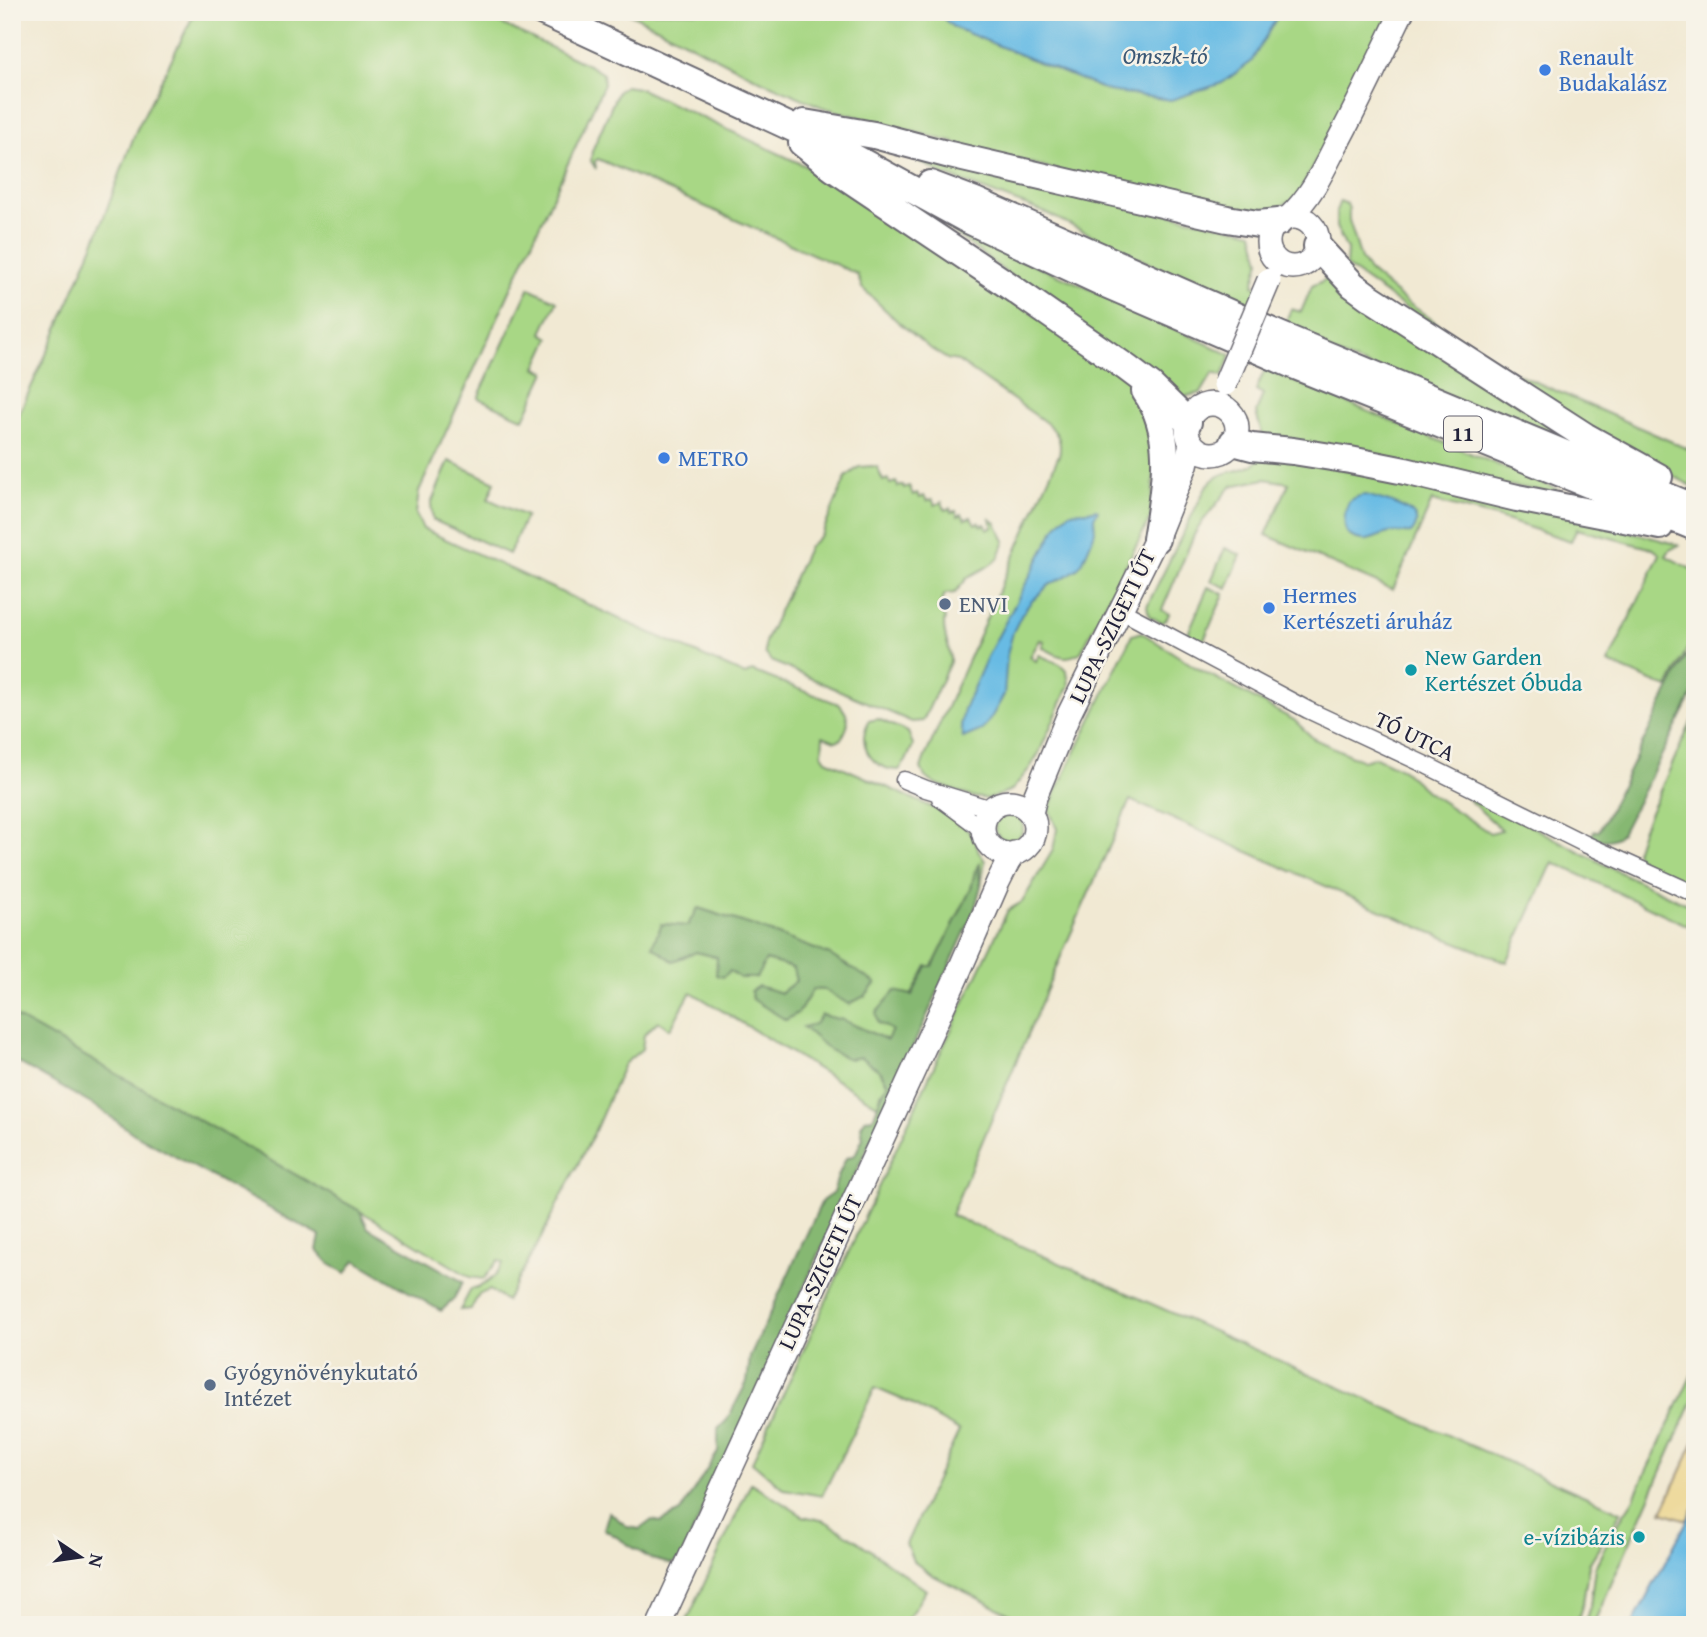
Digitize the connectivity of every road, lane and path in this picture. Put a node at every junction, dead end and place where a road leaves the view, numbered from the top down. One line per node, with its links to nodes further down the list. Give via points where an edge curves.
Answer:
1 (543, 12): 3 (main road, 11)
2 (1402, 12): 4 (street)
3 (771, 117): 5 (main road, 11); 6 (main road, via 874,135 1227,219 1258,224); 11 (main road, via 833,168)
4 (1346, 128): 6 (street, via 1314,187); 7 (street, via 1318,204)
5 (840, 150): 16 (main road, 11, via 975,201 1279,335); 17 (main road, 11, via 968,220 1101,282)
6 (1283, 220): 7 (street, via 1305,220); 8 (street, via 1269,234)
7 (1316, 240): 9 (street, via 1310,260); 15 (main road, via 1353,285 1368,296 1585,436)
8 (1272, 256): 9 (street); 10 (street)
9 (1295, 267): 10 (street)
10 (1275, 283): 12 (street, bridge)
11 (1127, 368): 13 (main road, via 1151,386); 18 (main road, via 1159,414 1166,458)
12 (1222, 408): 13 (street, via 1204,405 1196,409); 14 (street, via 1237,428)
13 (1189, 432): 14 (street, via 1201,452 1212,454); 18 (street, LUPA-SZIGETI ÚT, via 1186,466)
14 (1226, 448): 17 (main road, via 1350,460 1517,498); 18 (street, LUPA-SZIGETI ÚT, via 1194,479)
15 (1695, 496)
16 (1695, 508)
17 (1695, 530)
18 (1156, 539): 19 (street, LUPA-SZIGETI ÚT)
19 (1120, 610): 20 (street, LUPA-SZIGETI ÚT); 27 (street, TÓ UTCA, via 1308,710)
20 (1069, 714): 23 (street, LUPA-SZIGETI ÚT, via 1037,768); 24 (street, LUPA-SZIGETI ÚT)
21 (904, 780): 22 (street)
22 (926, 789): 23 (street); 25 (street, via 959,811)
23 (999, 806): 24 (street, via 1020,804); 25 (street, LUPA-SZIGETI ÚT, via 984,820)
24 (1031, 813): 26 (street, LUPA-SZIGETI ÚT, via 1034,838)
25 (986, 838): 26 (street, via 999,852); 28 (street, LUPA-SZIGETI ÚT, via 990,863)
26 (1014, 853): 28 (street, LUPA-SZIGETI ÚT)
27 (1695, 894)
28 (980, 919): 29 (street, LUPA-SZIGETI ÚT)
29 (659, 1625)

